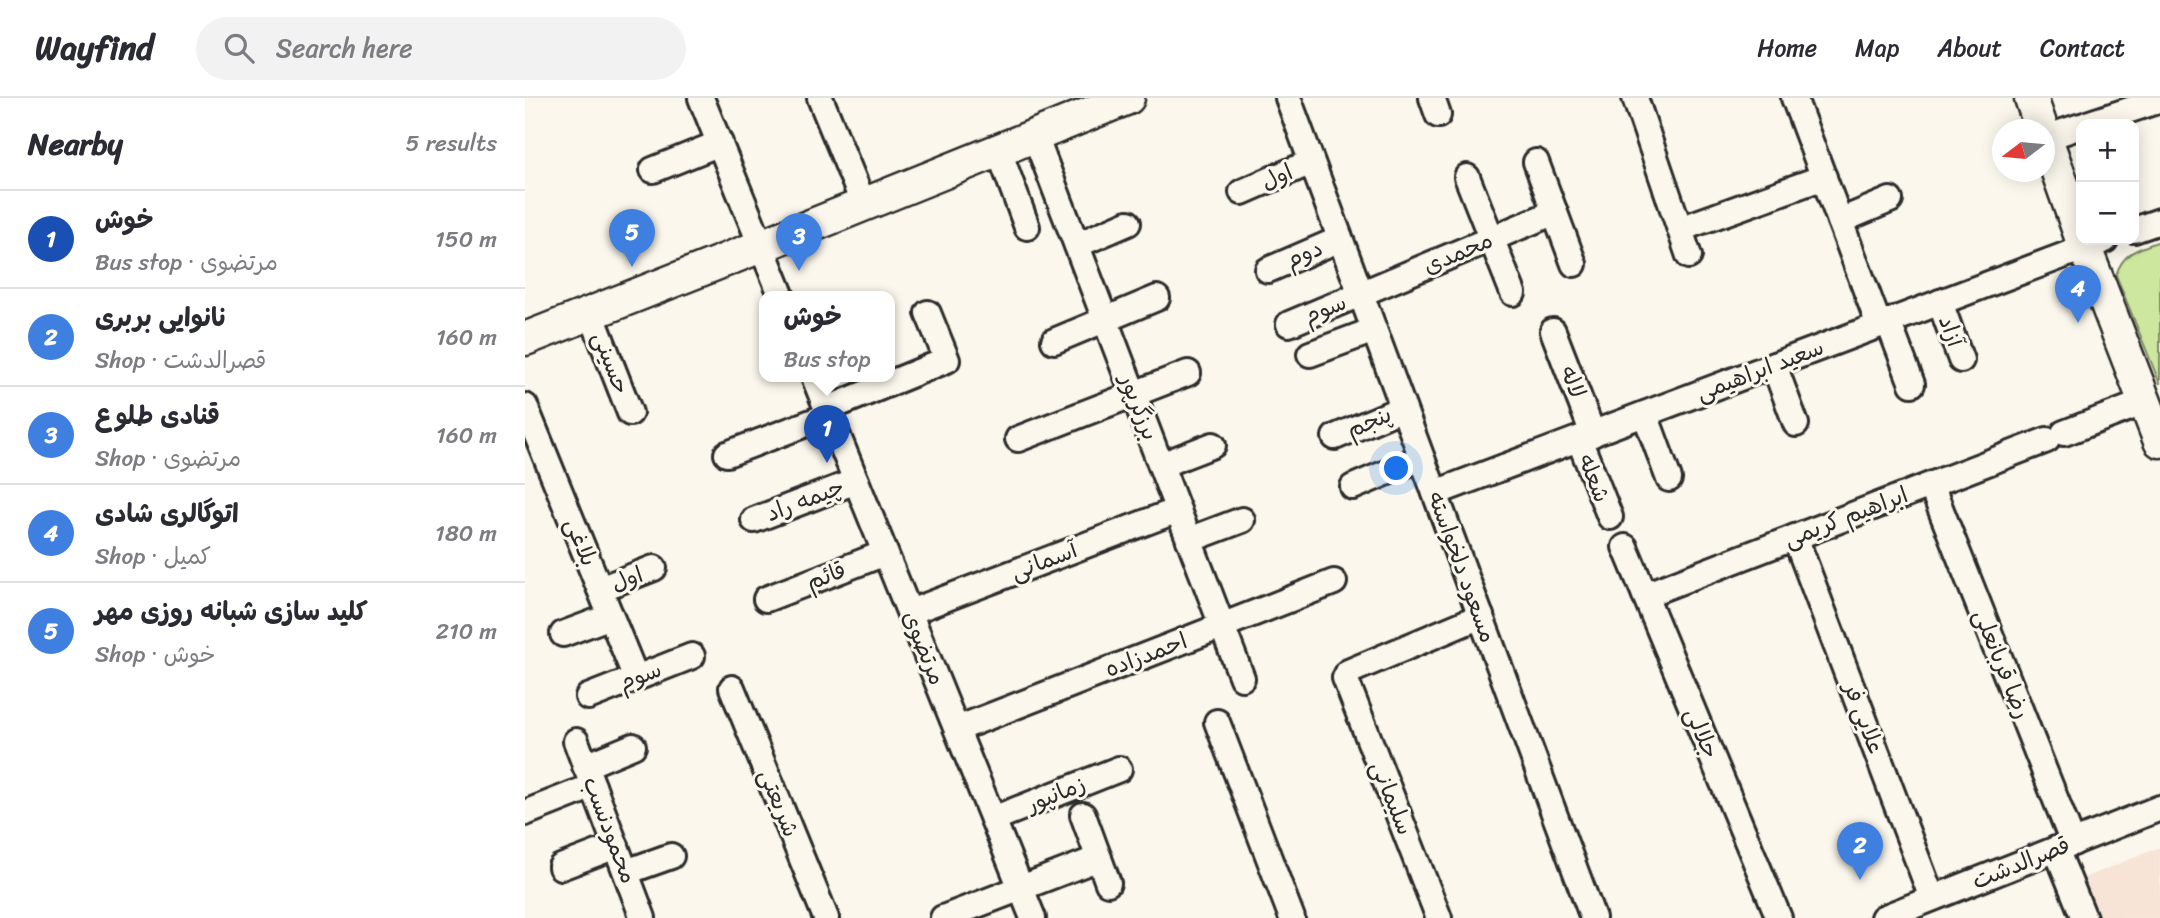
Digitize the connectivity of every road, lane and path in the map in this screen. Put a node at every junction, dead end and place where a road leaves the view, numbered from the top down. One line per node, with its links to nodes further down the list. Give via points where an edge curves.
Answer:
1 (702, 98): 14 (street)
2 (820, 98): 24 (street)
3 (1128, 98): 13 (main road)
4 (1288, 98): 17 (street, مسعود دلخواسته)
5 (1794, 98): 21 (street)
6 (2031, 98): 9 (main road)
7 (1637, 99): 32 (street)
8 (2160, 100): 10 (street)
9 (2038, 119)
10 (2102, 119)
11 (2076, 128): 12 (street)
12 (2055, 134)
13 (1035, 136): 15 (main road); 35 (street, برزگرپور)
14 (720, 143): 19 (street); 38 (street)
15 (999, 150): 24 (main road); 30 (street)
16 (2055, 161): 26 (main road)
17 (1311, 162): 22 (street, اول); 33 (street, مسعود دلخواسته)
18 (1536, 162): 25 (street)
19 (653, 170)
20 (1467, 177): 34 (street)
21 (1824, 177): 27 (street); 32 (street)
22 (1242, 192)
23 (1890, 200): 27 (street)
24 (864, 205): 38 (main road)
25 (1555, 212): 34 (street, محمدی); 40 (street)
26 (2076, 212)
27 (1840, 221): 50 (street)
28 (2160, 221): 31 (street)
29 (1128, 223): 35 (street)
30 (1027, 227)
31 (2139, 228)
32 (1680, 229): 39 (street)
33 (1340, 239): 41 (street, دوم); 44 (street, مسعود دلخواسته)
34 (1491, 239): 43 (street); 44 (street, محمدی)
35 (1077, 245): 49 (street, برزگرپور)
36 (2078, 245): 46 (street, سعید ابراهیمی)
37 (2089, 245): 63 (main road)
38 (761, 246): 42 (street); 47 (main road)
39 (1689, 256)
40 (1574, 264)
41 (1268, 270)
42 (780, 291)
43 (1513, 293)
44 (1361, 295): 51 (street, سوم); 52 (street, مسعود دلخواسته)
45 (1157, 298): 49 (street)
46 (1940, 302): 50 (street, سعید ابراهیمی); 57 (street, آزاد)
47 (591, 313): 54 (main road); 67 (street, حسینی)
48 (928, 313): 66 (street, via 947,360)
49 (1105, 319): 55 (street); 62 (street, برزگرپور)
50 (1883, 323): 58 (street, سعید ابراهیمی); 61 (street)
51 (1289, 324)
52 (1374, 330): 56 (street); 65 (street, مسعود دلخواسته)
53 (1553, 331): 70 (street, لاله)
54 (525, 339)
55 (1054, 341)
56 (1310, 354)
57 (1961, 360)
58 (1774, 365): 68 (street, سعید ابراهیمی); 69 (street)
59 (1188, 373): 62 (street)
60 (816, 382): 66 (street, مرتضوی)
61 (1912, 384)
62 (1134, 394): 72 (street); 77 (street, برزگرپور)
63 (2145, 402): 73 (main road); 80 (street, ابراهیم کریمی)
64 (525, 406): 93 (street, بلاغی)
65 (1403, 408): 71 (street, پنجم); 76 (street, مسعود دلخواسته)
66 (829, 412): 75 (street); 79 (street, مرتضوی)
67 (630, 413)
68 (1645, 414): 70 (street, سعید ابراهیمی); 78 (street)
69 (1796, 424)
70 (1586, 436): 82 (street, سعید ابراهیمی); 84 (street, شعله)
71 (1335, 437)
72 (1018, 439)
73 (2160, 441)
74 (1213, 445): 77 (street)
75 (727, 454)
76 (1422, 458): 81 (street); 82 (street, مسعود دلخواسته)
77 (1161, 465): 83 (street, برزگرپور)
78 (1669, 479)
79 (856, 481): 85 (street, چیمه راد); 90 (street, مرتضوی)
80 (1931, 485): 87 (street, ابراهیم کریمی); 117 (street, رضا قربانعلی)
81 (1353, 487)
82 (1435, 493): 98 (street, مسعود دلخواسته)
83 (1178, 510): 88 (street, برزگرپور); 96 (street, آسمانی)
84 (1609, 517)
85 (754, 520)
86 (1242, 520): 88 (street)
87 (1795, 537): 94 (street, ابراهیم کریمی); 124 (street, علایی فر)
88 (1189, 540): 99 (street, برزگرپور)
89 (1625, 547): 94 (street, جلالی)
90 (885, 553): 95 (street, قائم); 96 (street, مرتضوی)
91 (655, 568): 93 (street, اول)
92 (1334, 582): 99 (street, احمدزاده)
93 (600, 589): 97 (street, بلاغی)
94 (1645, 594): 132 (street, جلالی)
95 (766, 599)
96 (909, 612): 107 (street, مرتضوی)
97 (611, 616): 100 (street); 102 (street, بلاغی)
98 (1481, 616): 130 (street, سلیمانی, via 1346,675); 131 (street, مسعود دلخواسته)
99 (1222, 626): 103 (street, برزگرپور); 107 (street, احمدزاده)
100 (563, 634)
101 (692, 656): 102 (street, سوم)
102 (636, 678): 105 (street, سوم)
103 (1242, 678)
104 (732, 688): 126 (street, شریعتی)
105 (588, 697)
106 (1217, 722): 129 (street)
107 (957, 729): 115 (street, مرتضوی)
108 (576, 741): 111 (street, محمودنسب)
109 (633, 746): 111 (street)
110 (1119, 769): 115 (street, زمانپور)
111 (589, 776): 113 (street); 116 (street, محمودنسب)
112 (2160, 808): 117 (street, قصرالدشت)
113 (525, 813)
114 (1083, 815): 119 (street)
115 (993, 819): 123 (street, مرتضوی)
116 (616, 846): 120 (street); 121 (street, محمودنسب)
117 (2064, 846): 124 (street, قصرالدشت); 134 (street, رضا قربانعلی)
118 (671, 856): 121 (street)
119 (1099, 858): 122 (street); 123 (street)
120 (561, 867)
121 (626, 872): 125 (street, محمودنسب)
122 (1108, 883)
123 (1021, 888): 127 (street); 128 (street, مرتضوی)
124 (1932, 898): 133 (street, قصرالدشت)
125 (643, 918)
126 (826, 918)
127 (943, 918)
128 (1033, 918)
129 (1292, 918)
130 (1439, 918)
131 (1593, 918)
132 (1779, 918)
133 (1883, 918)
134 (2084, 918)

